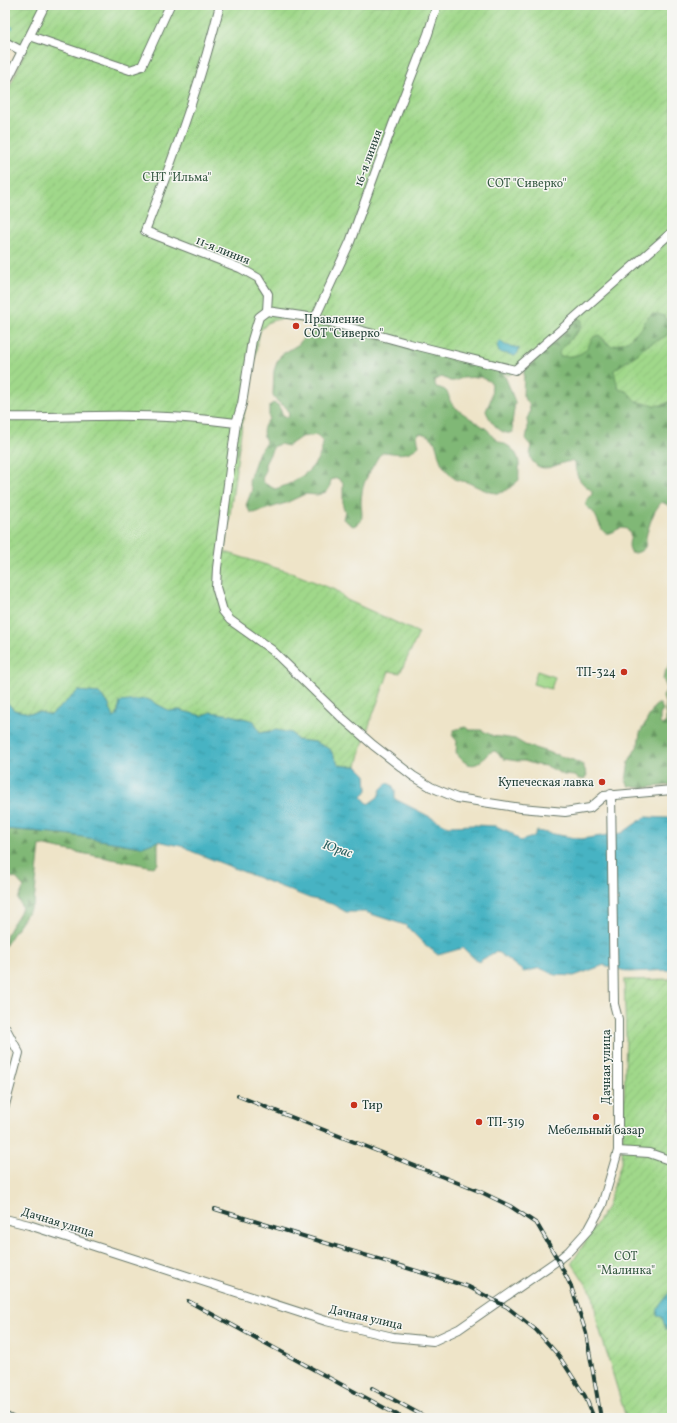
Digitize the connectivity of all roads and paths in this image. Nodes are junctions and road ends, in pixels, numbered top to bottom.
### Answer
1 (45, 5) edge
2 (170, 5) edge
3 (220, 5) edge
4 (437, 5) edge
5 (30, 36) junction
6 (5, 42) edge
7 (22, 51) junction
8 (5, 85) edge
9 (672, 232) edge
10 (267, 311) junction
11 (315, 318) junction
12 (5, 417) edge
13 (236, 423) junction
14 (672, 790) edge
15 (611, 794) junction
16 (5, 1027) edge
17 (5, 1104) edge
18 (618, 1151) junction
19 (672, 1160) edge
20 (5, 1219) edge

1 - 5 street
2 - 5 street
3 - 10 street, 11-я линия
4 - 11 street, 16-я линия
5 - 7 street
6 - 7 street
7 - 8 street
9 - 11 street
10 - 11 street
10 - 13 street
12 - 13 street
13 - 15 street
14 - 15 street
15 - 18 street, Дачная улица
16 - 17 street
18 - 19 street
18 - 20 street, Дачная улица

